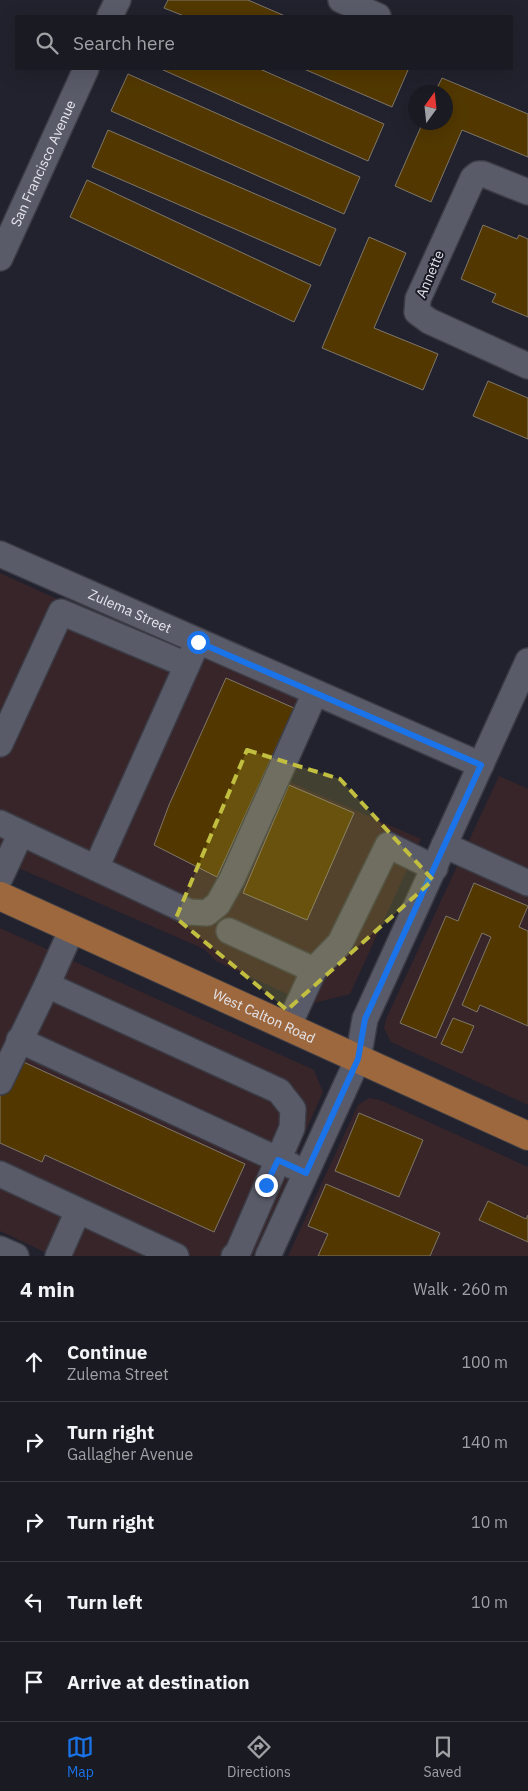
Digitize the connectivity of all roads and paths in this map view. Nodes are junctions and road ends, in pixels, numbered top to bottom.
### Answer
1 (118, 0) edge
2 (341, 0) edge
3 (110, 15) edge
4 (376, 15) edge
5 (86, 70) edge
6 (528, 192) edge
7 (0, 258) edge
8 (528, 366) edge
9 (0, 554) edge
10 (198, 642) junction
11 (528, 662) edge
12 (187, 665) junction
13 (315, 693) junction
14 (0, 744) edge
15 (481, 765) junction
16 (11, 828) edge
17 (440, 856) junction
18 (96, 868) junction
19 (0, 878) edge
20 (528, 883) edge
21 (0, 896) edge
22 (72, 929) junction
23 (229, 931) dead end
24 (314, 970) junction
25 (48, 985) junction
26 (288, 1027) junction
27 (19, 1040) junction
28 (358, 1059) junction
29 (0, 1082) edge
30 (528, 1136) edge
31 (278, 1160) junction
32 (306, 1173) junction
33 (0, 1174) edge
34 (78, 1211) junction
35 (0, 1249) edge
36 (16, 1256) edge
37 (58, 1256) edge
38 (176, 1256) edge
39 (234, 1256) edge
40 (268, 1256) edge

1 - 3 street
2 - 4 street
5 - 7 street, San Francisco Avenue
6 - 8 street, Annette
9 - 10 street, Zulema Street
10 - 12 street
10 - 13 street, Zulema Street
11 - 15 street
12 - 14 street
12 - 18 street
13 - 15 street, Zulema Street
13 - 18 street
15 - 17 street
16 - 18 street
16 - 19 street
17 - 20 street
17 - 24 street
17 - 28 street
21 - 22 main road, West Calton Road
22 - 25 street
22 - 26 main road, West Calton Road
23 - 24 street
24 - 26 street
25 - 27 street
25 - 31 street
26 - 28 main road, West Calton Road
27 - 29 street
27 - 31 street
28 - 30 main road, West Calton Road
28 - 32 street
31 - 32 street
31 - 39 street
32 - 40 street
33 - 34 street
34 - 37 street
34 - 38 street
35 - 36 street

